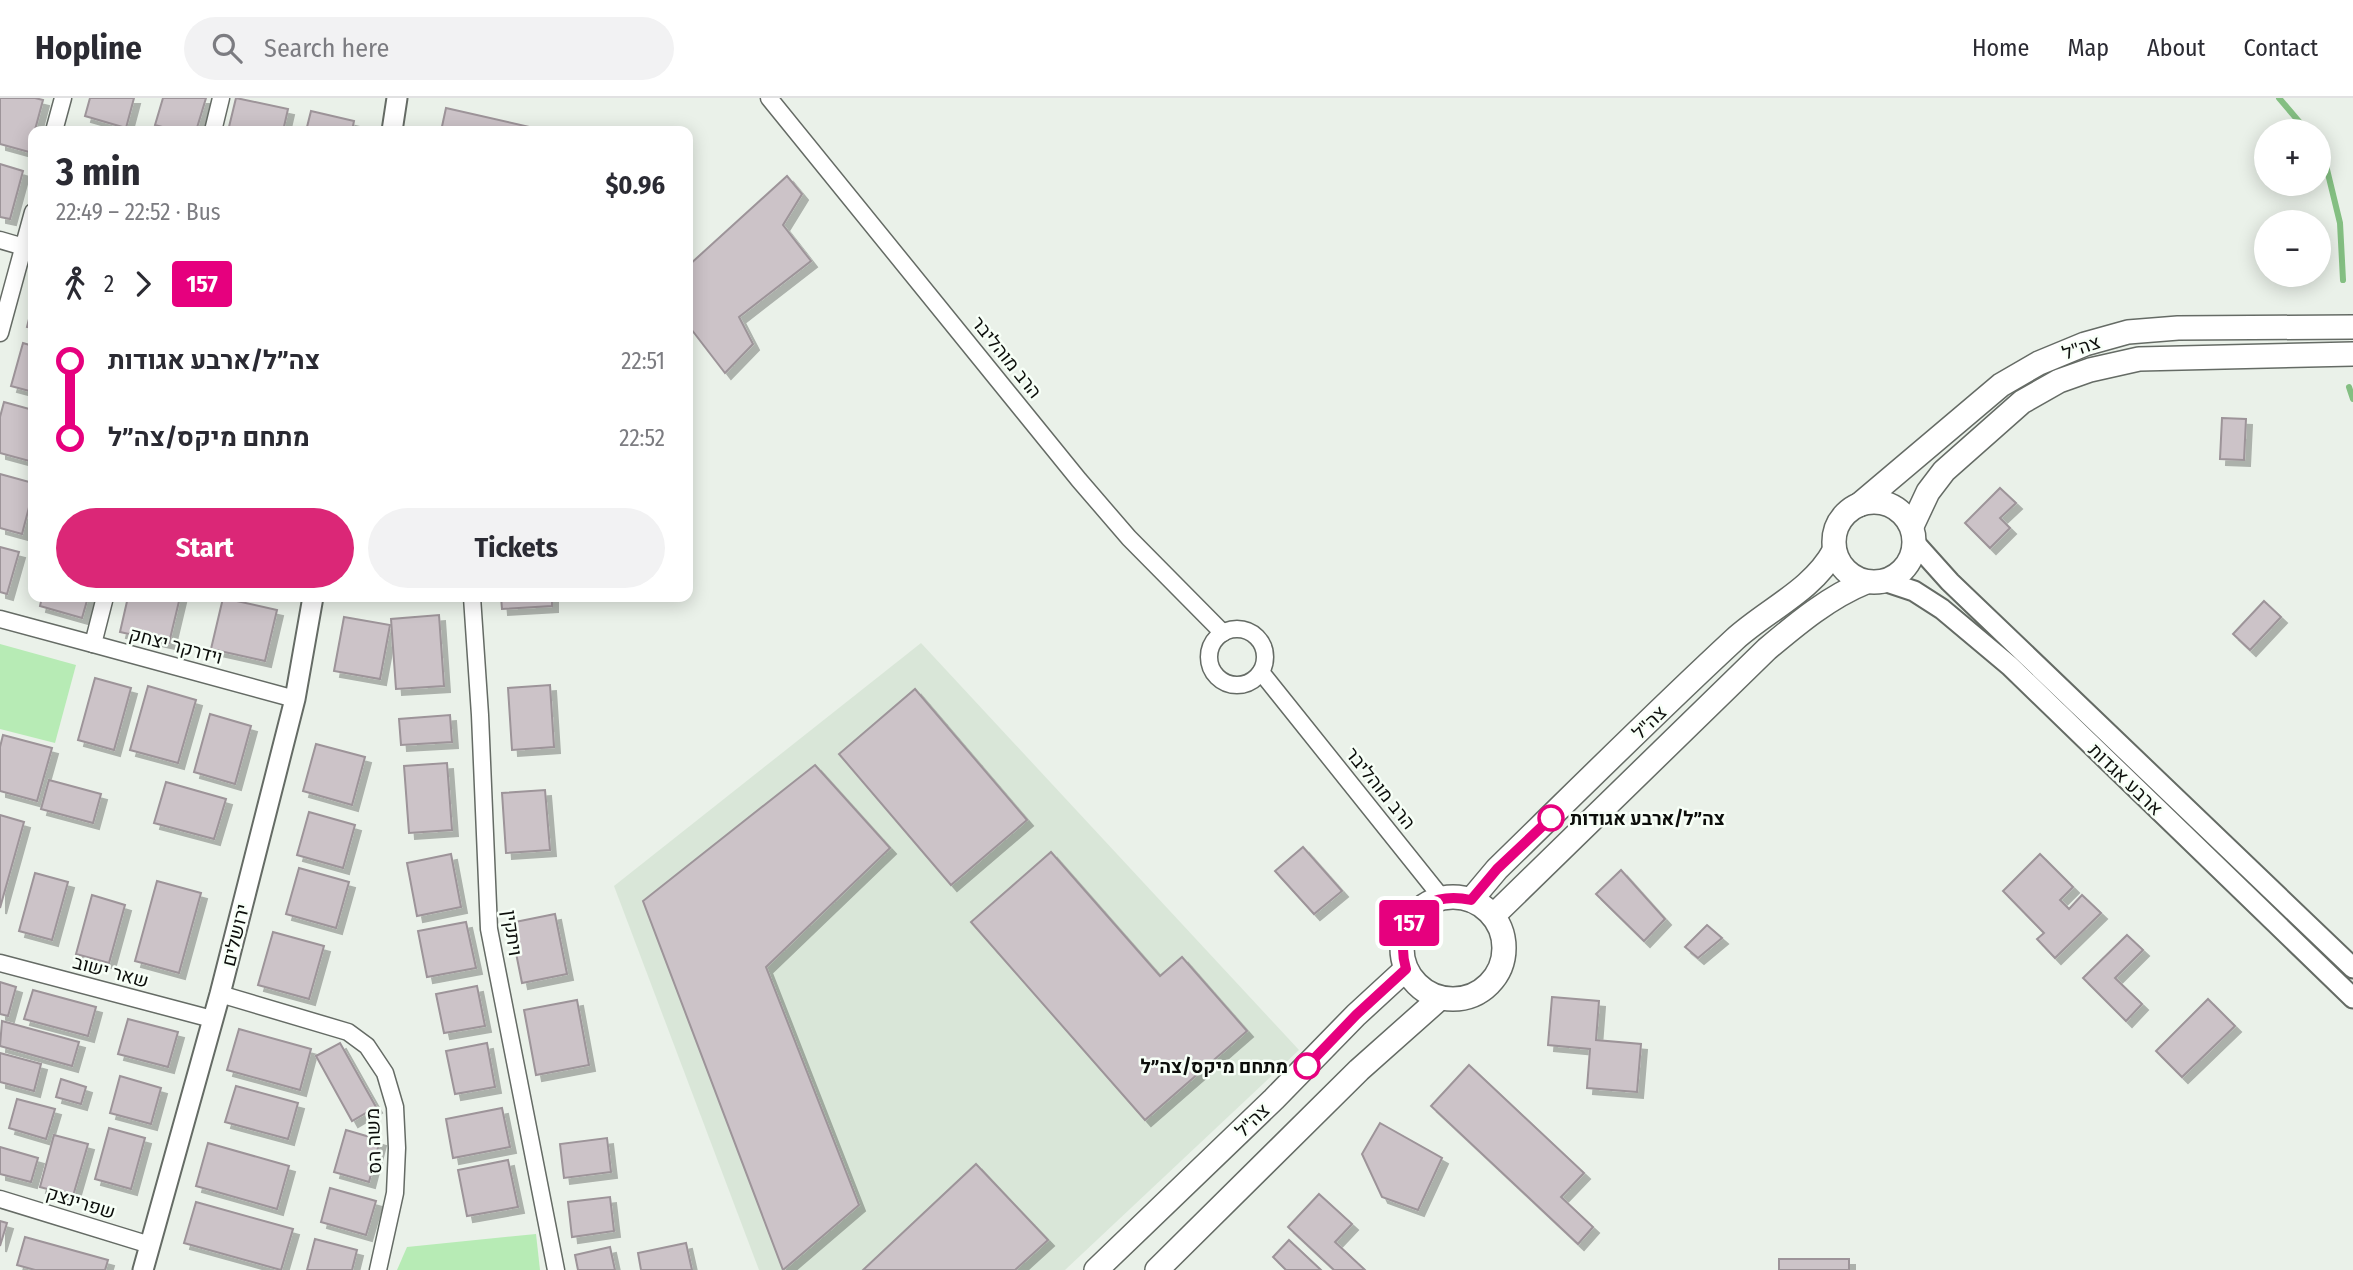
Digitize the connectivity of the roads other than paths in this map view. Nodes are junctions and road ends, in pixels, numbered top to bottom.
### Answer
1 (63, 98) edge
2 (221, 98) edge
3 (397, 98) edge
4 (769, 98) edge
5 (55, 126) edge
6 (214, 126) edge
7 (393, 126) edge
8 (28, 231) edge
9 (0, 240) edge
10 (24, 247) junction
11 (2353, 327) edge
12 (0, 333) edge
13 (2353, 354) edge
14 (1859, 505) junction
15 (1913, 535) junction
16 (1834, 551) junction
17 (1875, 582) junction
18 (104, 602) edge
19 (312, 602) edge
20 (472, 602) edge
21 (0, 619) edge
22 (1223, 633) junction
23 (93, 644) junction
24 (1261, 672) junction
25 (295, 699) junction
26 (1442, 898) junction
27 (1471, 900) junction
28 (1493, 916) junction
29 (0, 963) edge
30 (2353, 968) edge
31 (1406, 969) junction
32 (220, 994) junction
33 (1440, 998) junction
34 (2353, 999) edge
35 (212, 1019) junction
36 (0, 1199) edge
37 (150, 1244) junction
38 (143, 1270) edge
39 (378, 1270) edge
40 (556, 1270) edge
41 (1096, 1270) edge
42 (1157, 1270) edge

1 - 5 street
2 - 6 street
3 - 7 street
4 - 22 street, הרב מוהליבר
8 - 10 street
9 - 10 street
10 - 12 street
11 - 14 main road, צה"ל
13 - 15 main road, צה"ל
14 - 15 main road
14 - 16 main road
15 - 17 main road
15 - 30 street, ארבע אגדות
16 - 17 main road
16 - 27 main road, צה"ל
17 - 28 main road, צה"ל
17 - 34 street, ארבע אגדות
18 - 23 street
19 - 25 street, ירושלים
20 - 40 street, ויתקין
21 - 23 street, וידרקר יצחק
22 - 24 street
22 - 24 street
23 - 25 street, וידרקר יצחק
24 - 26 street, הרב מוהליבר
25 - 32 street, ירושלים
26 - 27 main road
26 - 31 main road
27 - 28 main road
28 - 33 main road
29 - 35 street, שאר ישוב
31 - 33 main road
31 - 41 main road, צה"ל
32 - 35 street, ירושלים
32 - 39 street, משה הס
33 - 42 main road, צה"ל
35 - 37 street, ירושלים
36 - 37 street, שפרינצק
37 - 38 street, ירושלים

